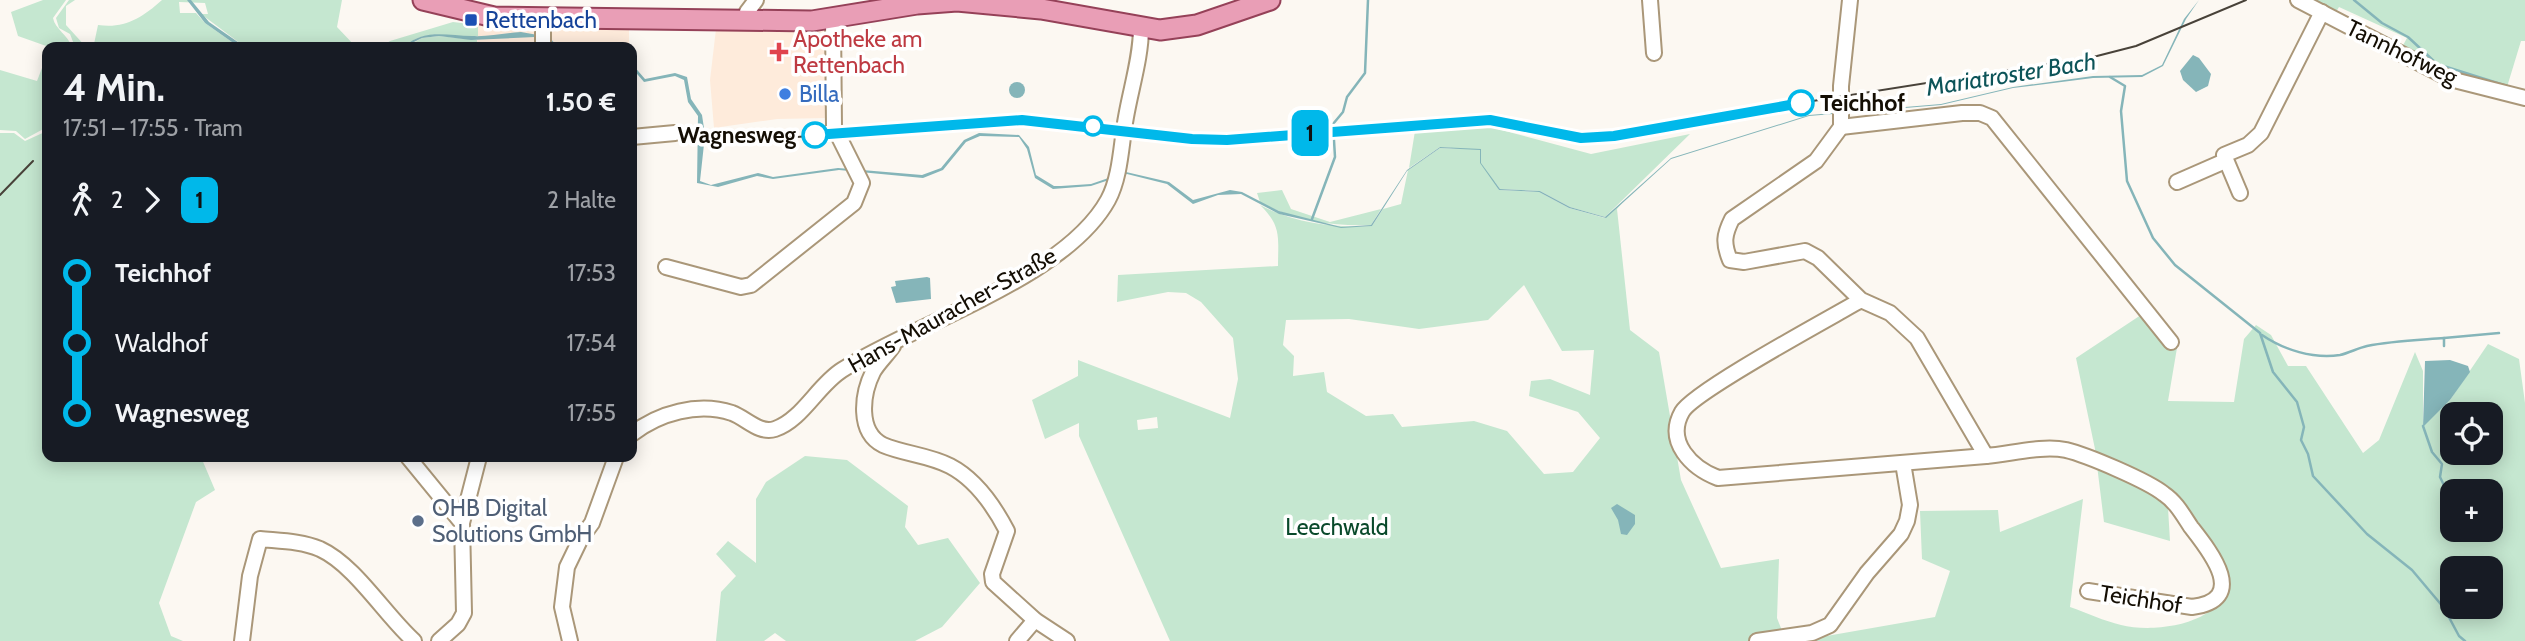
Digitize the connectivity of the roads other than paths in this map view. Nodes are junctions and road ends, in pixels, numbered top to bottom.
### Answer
1 (423, 0) edge
2 (756, 0) edge
3 (1270, 0) edge
4 (1650, 0) edge
5 (1850, 0) edge
6 (2298, 0) edge
7 (1018, 3) edge
8 (2322, 12) junction
9 (833, 20) junction
10 (746, 21) junction
11 (1141, 28) junction
12 (543, 36) edge
13 (1654, 53) dead end
14 (2525, 98) edge
15 (1841, 114) junction
16 (675, 133) dead end
17 (637, 137) edge
18 (2227, 157) junction
19 (2177, 182) dead end
20 (2240, 192) dead end
21 (666, 267) dead end
22 (1861, 300) junction
23 (896, 342) junction
24 (2171, 342) dead end
25 (637, 430) edge
26 (1986, 456) junction
27 (412, 462) edge
28 (478, 462) edge
29 (614, 462) edge
30 (1903, 463) junction
31 (462, 523) junction
32 (2088, 591) dead end
33 (1035, 620) junction
34 (242, 641) edge
35 (414, 641) edge
36 (439, 641) edge
37 (570, 641) edge
38 (1017, 641) edge
39 (1066, 641) edge
40 (1757, 641) edge

1 - 12 main road
2 - 10 street
3 - 11 main road
4 - 13 street
5 - 15 street
6 - 8 street, Tannhofweg
7 - 9 main road
7 - 11 main road
8 - 14 street, Tannhofweg
8 - 18 street, Tannhofweg
9 - 10 main road
9 - 21 street
10 - 12 main road
11 - 23 street, Hans-Mauracher-Straße
15 - 22 street
15 - 24 street
16 - 17 street
18 - 19 street, Tannhofweg
18 - 20 street
22 - 26 street
22 - 30 street, Teichhof
23 - 25 street, Hans-Mauracher-Straße
23 - 33 street
26 - 30 street, Teichhof
26 - 32 street, Teichhof
27 - 31 street
28 - 31 street
29 - 37 street
30 - 40 street
31 - 36 street
33 - 38 street
33 - 39 street
34 - 35 street

